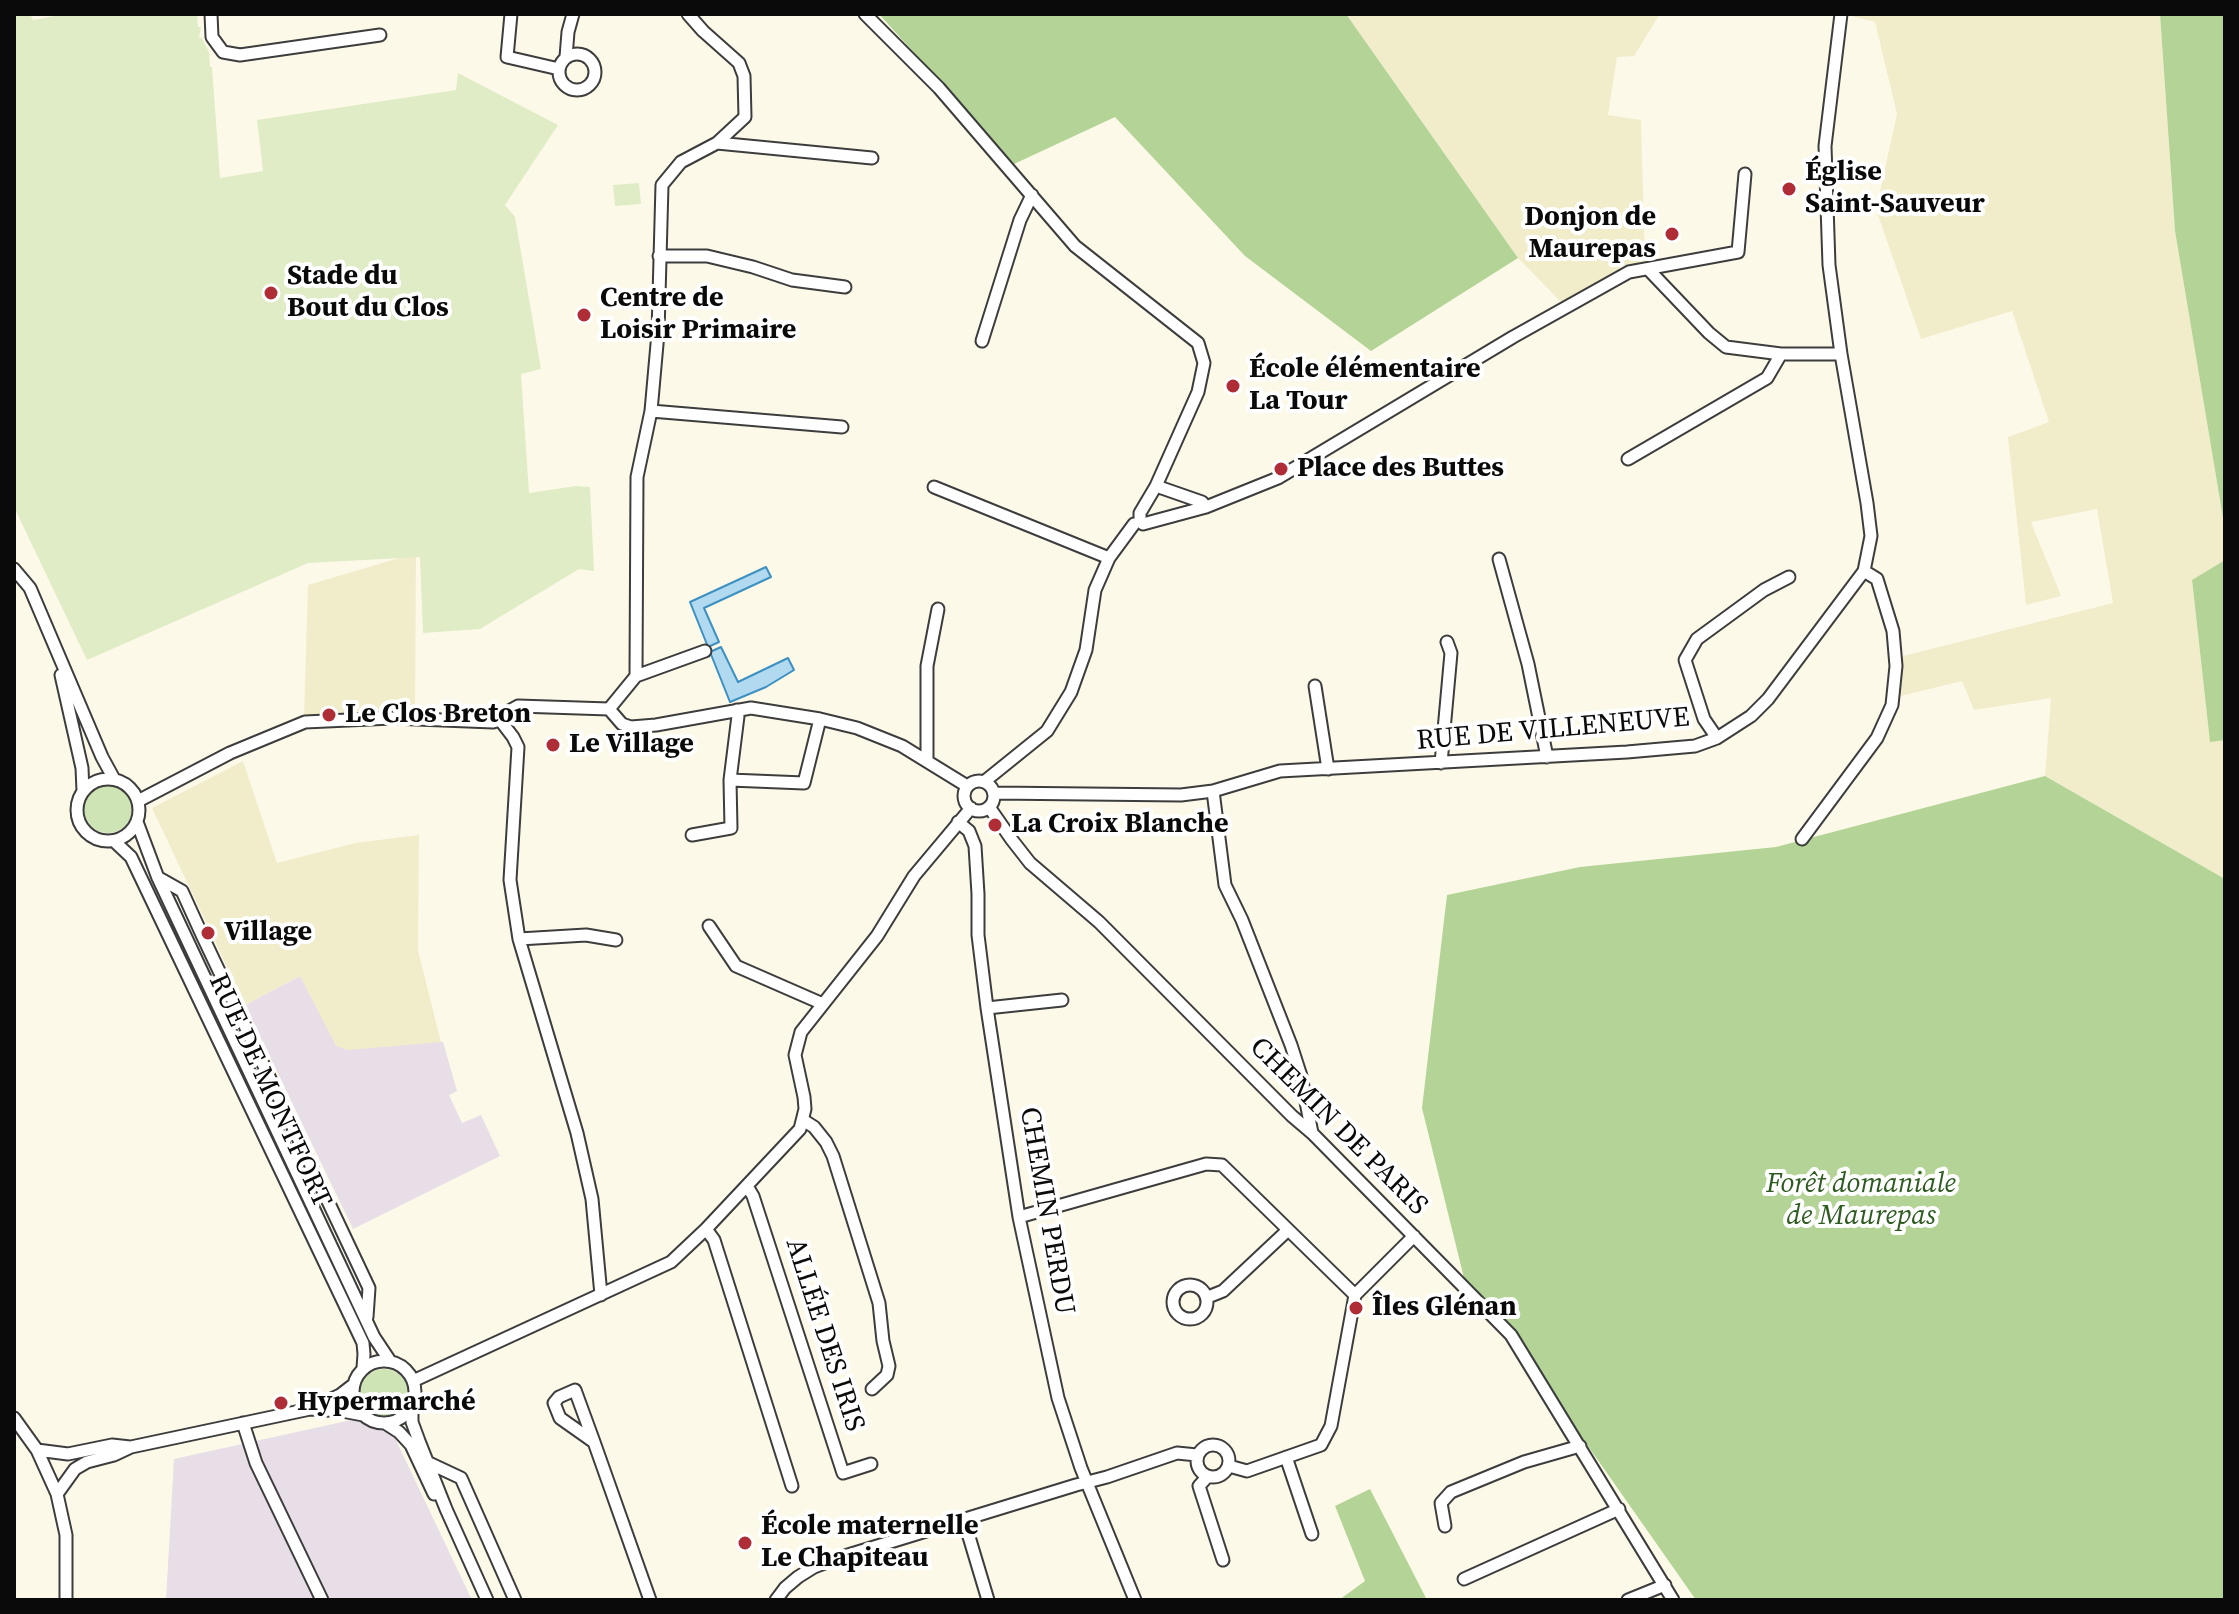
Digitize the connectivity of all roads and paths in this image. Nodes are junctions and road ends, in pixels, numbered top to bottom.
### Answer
1 (211, 14) edge
2 (511, 14) edge
3 (573, 14) edge
4 (688, 14) edge
5 (865, 14) edge
6 (1841, 14) edge
7 (380, 35) dead end
8 (566, 57) junction
9 (559, 69) junction
10 (717, 143) junction
11 (872, 158) dead end
12 (1745, 174) dead end
13 (1032, 195) junction
14 (659, 256) junction
15 (1648, 269) junction
16 (845, 287) dead end
17 (982, 341) dead end
18 (1781, 354) junction
19 (1841, 354) junction
20 (651, 411) junction
21 (842, 427) dead end
22 (1628, 459) dead end
23 (1156, 486) junction
24 (934, 487) dead end
25 (1206, 507) junction
26 (1139, 522) junction
27 (1109, 558) junction
28 (1499, 559) dead end
29 (14, 569) edge
30 (1864, 571) junction
31 (1789, 577) dead end
32 (938, 609) dead end
33 (1447, 642) dead end
34 (53, 643) junction
35 (705, 651) dead end
36 (636, 676) junction
37 (1315, 686) dead end
38 (609, 709) junction
39 (737, 710) junction
40 (820, 719) junction
41 (500, 720) junction
42 (1717, 738) junction
43 (1547, 757) junction
44 (927, 760) junction
45 (1441, 763) junction
46 (1328, 769) junction
47 (114, 779) junction
48 (730, 780) junction
49 (985, 781) junction
50 (967, 786) junction
51 (83, 791) junction
52 (1213, 791) junction
53 (994, 793) junction
54 (138, 801) junction
55 (989, 807) junction
56 (971, 808) junction
57 (137, 822) junction
58 (958, 822) junction
59 (692, 835) dead end
60 (1802, 839) dead end
61 (114, 841) junction
62 (709, 926) dead end
63 (519, 939) junction
64 (616, 940) dead end
65 (1062, 1000) dead end
66 (823, 1004) junction
67 (987, 1008) junction
68 (803, 1120) junction
69 (1312, 1133) junction
70 (747, 1186) junction
71 (1019, 1217) junction
72 (706, 1229) junction
73 (1288, 1230) junction
74 (1414, 1236) junction
75 (601, 1295) junction
76 (1355, 1295) junction
77 (1208, 1297) dead end
78 (390, 1361) junction
79 (363, 1368) junction
80 (413, 1381) junction
81 (353, 1385) junction
82 (872, 1389) dead end
83 (412, 1407) junction
84 (310, 1409) junction
85 (363, 1415) junction
86 (14, 1418) edge
87 (243, 1423) junction
88 (385, 1423) junction
89 (594, 1442) dead end
90 (1580, 1446) junction
91 (131, 1447) junction
92 (37, 1450) junction
93 (1197, 1455) junction
94 (1286, 1457) junction
95 (429, 1463) junction
96 (871, 1464) dead end
97 (1229, 1466) junction
98 (1208, 1476) junction
99 (1087, 1482) junction
100 (792, 1486) dead end
101 (57, 1494) junction
102 (1619, 1509) junction
103 (964, 1520) junction
104 (1445, 1526) dead end
105 (1312, 1534) dead end
106 (1223, 1560) dead end
107 (1464, 1579) dead end
108 (1665, 1585) junction
109 (66, 1600) edge
110 (322, 1600) edge
111 (485, 1600) edge
112 (515, 1600) edge
113 (650, 1600) edge
114 (776, 1600) edge
115 (988, 1600) edge
116 (1135, 1600) edge
117 (1628, 1600) edge
118 (1673, 1600) edge

1 - 7 street
2 - 9 street
3 - 8 street
4 - 10 street
5 - 13 street
6 - 19 street, RUE DE VILLENEUVE
8 - 9 street
8 - 9 street
10 - 11 street
10 - 14 street
12 - 15 street
13 - 17 street
13 - 23 street
14 - 16 street
14 - 20 street
15 - 18 street
15 - 25 street
18 - 19 street
18 - 22 street
19 - 30 street, RUE DE VILLENEUVE
20 - 21 street
20 - 36 street
23 - 25 street
23 - 26 street
24 - 27 street
25 - 26 street
26 - 27 street
27 - 49 street
28 - 43 street
29 - 34 street
30 - 42 street, RUE DE VILLENEUVE
30 - 60 street
31 - 42 street
32 - 44 street
33 - 45 street
34 - 47 street
34 - 51 street
35 - 36 street
36 - 38 street
37 - 46 street
38 - 39 street
38 - 41 street
39 - 40 street
39 - 48 street
40 - 44 street
40 - 48 street
41 - 54 street
41 - 63 street
42 - 43 street, RUE DE VILLENEUVE
43 - 45 street, RUE DE VILLENEUVE
44 - 50 street
45 - 46 street, RUE DE VILLENEUVE
46 - 52 street, RUE DE VILLENEUVE
47 - 51 street
47 - 54 street
48 - 59 street
49 - 50 street
49 - 53 street
50 - 56 street
51 - 61 street
52 - 53 street, RUE DE VILLENEUVE
52 - 69 street
53 - 55 street
54 - 57 street
55 - 56 street
55 - 69 street, CHEMIN DE PARIS
56 - 58 street
57 - 61 street
57 - 78 street, RUE DE MONTFORT
58 - 66 street
58 - 67 street, CHEMIN PERDU
61 - 79 street, RUE DE MONTFORT
62 - 66 street
63 - 64 street
63 - 75 street
65 - 67 street
66 - 68 street
67 - 71 street, CHEMIN PERDU
68 - 70 street
68 - 82 street
69 - 74 street, CHEMIN DE PARIS
70 - 72 street
70 - 96 street, ALLÉE DES IRIS
71 - 73 street
71 - 99 street, CHEMIN PERDU
72 - 75 street
72 - 100 street
73 - 76 street
73 - 77 street
74 - 76 street
74 - 90 street, CHEMIN DE PARIS
75 - 80 street
76 - 94 street
78 - 79 street
78 - 80 street
79 - 81 street
80 - 83 street
81 - 84 street
81 - 85 street
83 - 88 street
83 - 95 street
84 - 85 street
84 - 87 street
85 - 88 street
86 - 92 street
87 - 91 street
87 - 110 street
88 - 111 street
89 - 113 street
90 - 102 street, CHEMIN DE PARIS
90 - 104 street
91 - 92 street
91 - 101 street
92 - 101 street
93 - 97 street
93 - 98 street
93 - 99 street
94 - 97 street
94 - 105 street
95 - 111 street
95 - 112 street
97 - 98 street
98 - 106 street
99 - 103 street
99 - 116 street, CHEMIN PERDU
101 - 109 street
102 - 107 street
102 - 108 street, CHEMIN DE PARIS
103 - 114 street
103 - 115 street
108 - 117 street
108 - 118 street, CHEMIN DE PARIS

